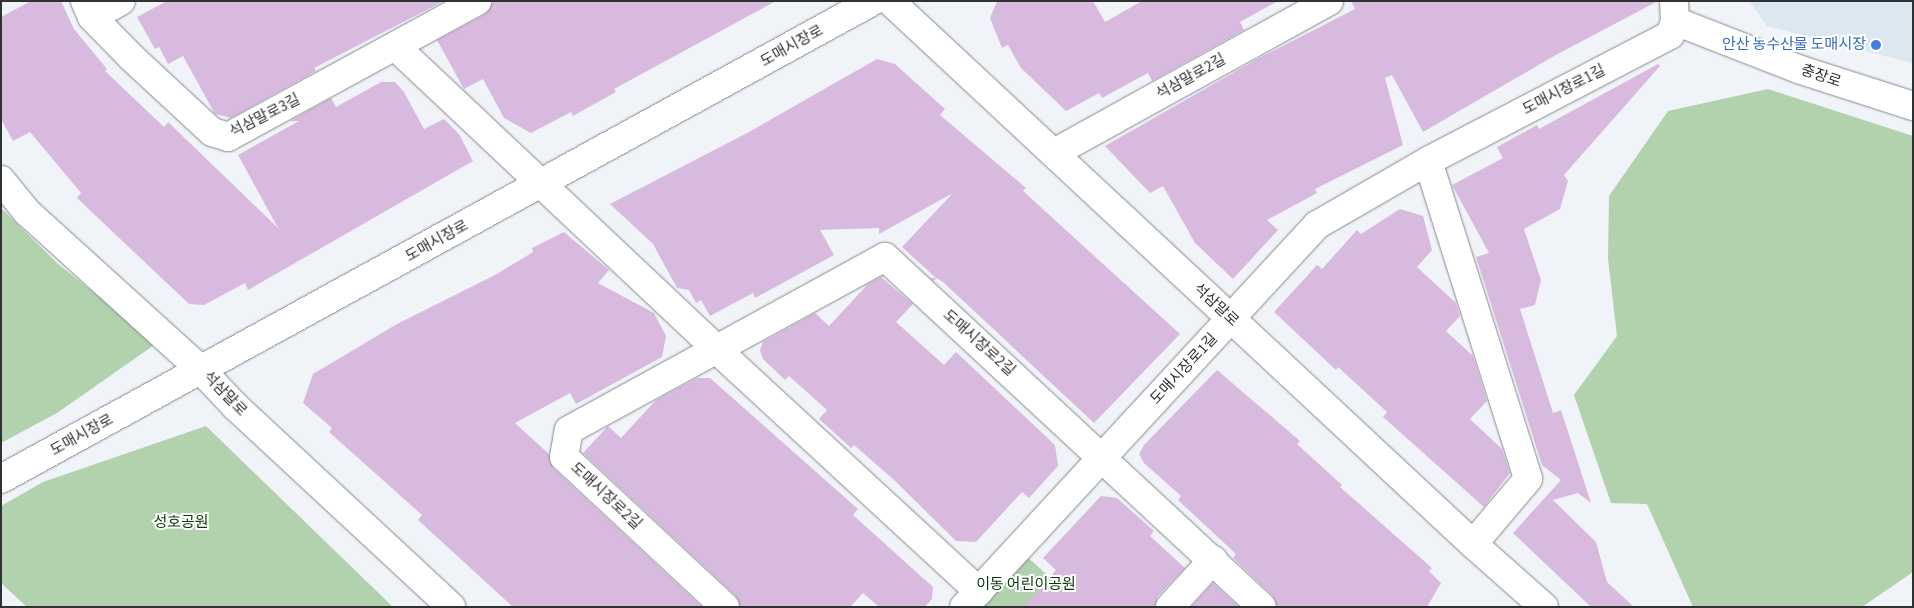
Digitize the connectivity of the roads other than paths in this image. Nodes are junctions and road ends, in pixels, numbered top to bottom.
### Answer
1 (121, 1) edge
2 (477, 1) edge
3 (873, 1) edge
4 (890, 1) edge
5 (1329, 1) edge
6 (89, 9) edge
7 (1675, 11) edge
8 (396, 47) junction
9 (1913, 106) edge
10 (1054, 153) junction
11 (1428, 161) junction
12 (1, 180) edge
13 (543, 183) junction
14 (1231, 319) junction
15 (715, 348) junction
16 (201, 370) junction
17 (1102, 456) junction
18 (1, 479) edge
19 (1473, 544) junction
20 (1213, 560) junction
21 (972, 599) edge
22 (451, 607) edge
23 (725, 607) edge
24 (1170, 607) edge
25 (1262, 607) edge
26 (1544, 607) edge

1 - 6 street
2 - 8 street, 석삼말로3길
3 - 13 street, 도매시장로
4 - 10 street, 석삼말로
5 - 10 street, 석삼말로2길
6 - 8 street, 석삼말로3길
7 - 9 street, 충장로
7 - 11 street, 도매시장로1길
8 - 13 street
10 - 14 street, 석삼말로
11 - 14 street, 도매시장로1길
11 - 19 street
12 - 16 street, 석삼말로
13 - 15 street
13 - 16 street, 도매시장로
14 - 17 street, 도매시장로1길
14 - 19 street, 석삼말로
15 - 17 street, 도매시장로2길
15 - 21 street
15 - 23 street, 도매시장로2길
16 - 18 street, 도매시장로
16 - 22 street, 석삼말로
17 - 20 street, 도매시장로2길
17 - 21 street, 도매시장로1길
19 - 26 street, 석삼말로
20 - 24 street
20 - 25 street, 도매시장로2길

